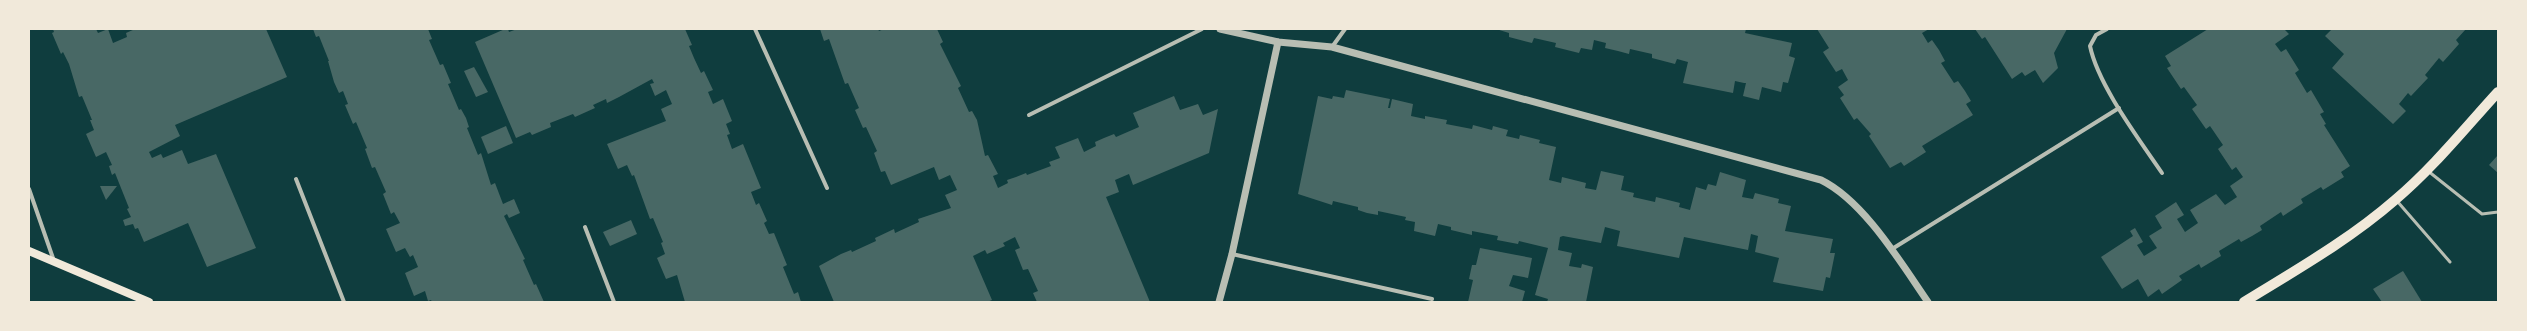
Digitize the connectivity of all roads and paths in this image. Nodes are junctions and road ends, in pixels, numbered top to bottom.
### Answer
1 (755, 29) edge
2 (1202, 29) edge
3 (1220, 29) edge
4 (1345, 29) edge
5 (2107, 29) edge
6 (1278, 42) junction
7 (1332, 47) junction
8 (2498, 92) edge
9 (2119, 108) junction
10 (1029, 115) dead end
11 (2426, 170) junction
12 (2162, 173) dead end
13 (296, 179) dead end
14 (827, 188) dead end
15 (29, 189) edge
16 (2396, 200) junction
17 (2498, 212) edge
18 (585, 227) dead end
19 (1892, 249) junction
20 (29, 252) edge
21 (1232, 254) junction
22 (54, 262) junction
23 (2450, 262) dead end
24 (1432, 299) dead end
25 (149, 302) edge
26 (344, 302) edge
27 (614, 302) edge
28 (1219, 302) edge
29 (1928, 302) edge
30 (2244, 302) edge

1 - 14 street
2 - 10 street
3 - 6 street
4 - 7 street
5 - 9 street
6 - 7 street
6 - 21 street
7 - 19 street
8 - 11 main road
9 - 12 street
9 - 19 street
11 - 16 main road
11 - 17 lane
13 - 26 street
15 - 22 street
16 - 23 lane
16 - 30 main road
18 - 27 street
19 - 29 street
20 - 22 main road
21 - 24 street
21 - 28 street
22 - 25 main road

